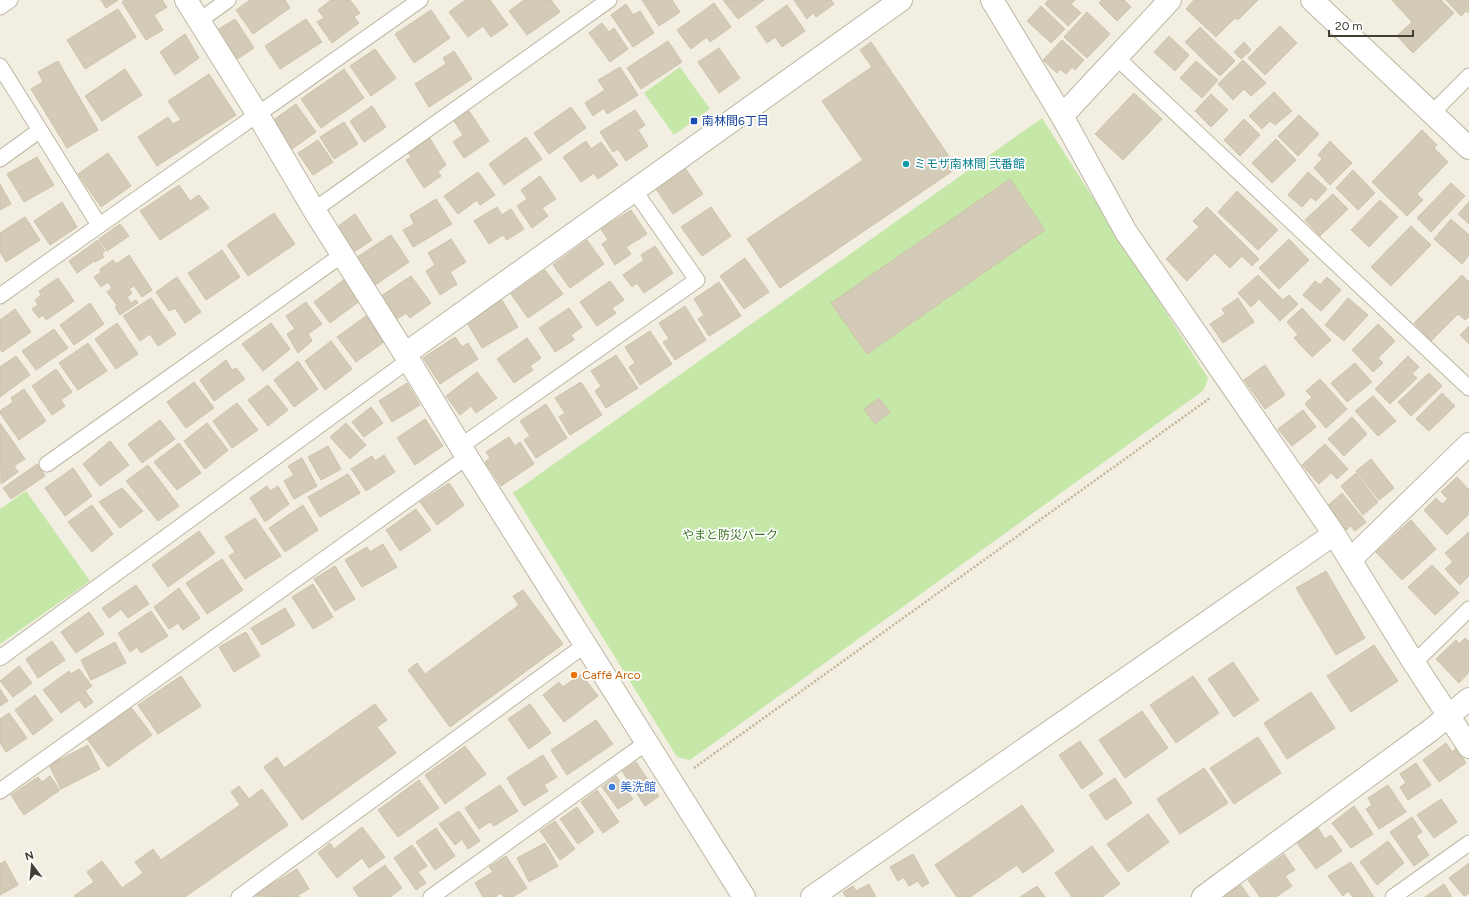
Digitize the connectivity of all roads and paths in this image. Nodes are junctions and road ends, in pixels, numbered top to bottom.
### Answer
1 (10, 0) edge
2 (186, 0) edge
3 (228, 0) edge
4 (420, 0) edge
5 (609, 0) edge
6 (901, 0) edge
7 (992, 0) edge
8 (1170, 0) edge
9 (1312, 0) edge
10 (0, 7) edge
11 (198, 21) junction
12 (1116, 57) junction
13 (0, 66) edge
14 (1469, 76) edge
15 (1432, 113) junction
16 (258, 115) junction
17 (1062, 116) junction
18 (40, 130) junction
19 (1469, 148) edge
20 (0, 159) edge
21 (634, 190) junction
22 (314, 210) junction
23 (99, 225) junction
24 (342, 255) junction
25 (0, 296) edge
26 (407, 357) junction
27 (1230, 384) junction
28 (1469, 388) edge
29 (1469, 444) edge
30 (464, 451) junction
31 (48, 464) dead end
32 (1334, 534) junction
33 (1351, 559) junction
34 (1469, 609) edge
35 (584, 645) junction
36 (0, 658) edge
37 (1414, 663) junction
38 (1469, 699) edge
39 (1449, 716) junction
40 (646, 743) junction
41 (1469, 747) edge
42 (672, 784) junction
43 (0, 790) edge
44 (1469, 843) edge
45 (239, 897) edge
46 (431, 897) edge
47 (744, 897) edge
48 (812, 897) edge
49 (1203, 897) edge
50 (1394, 897) edge

1 - 10 lane
2 - 11 street
3 - 11 lane
4 - 16 lane
5 - 22 lane
6 - 21 street
7 - 17 street
8 - 12 street
9 - 15 street
11 - 16 street
12 - 17 street
12 - 28 lane
13 - 18 lane
14 - 15 lane
15 - 19 street
16 - 22 street
16 - 23 lane
17 - 27 street
18 - 20 lane
18 - 23 lane
21 - 26 street
21 - 30 lane
22 - 24 street
23 - 25 lane
24 - 26 street
24 - 31 lane
26 - 30 street
26 - 36 lane
27 - 32 street
27 - 42 path
29 - 33 street
30 - 35 street
30 - 43 lane
32 - 33 street
32 - 48 street
33 - 37 street
34 - 37 lane
35 - 40 street
35 - 45 lane
37 - 39 street
38 - 39 street
39 - 41 street
39 - 49 street
40 - 42 street
40 - 46 lane
42 - 47 street
44 - 50 lane

